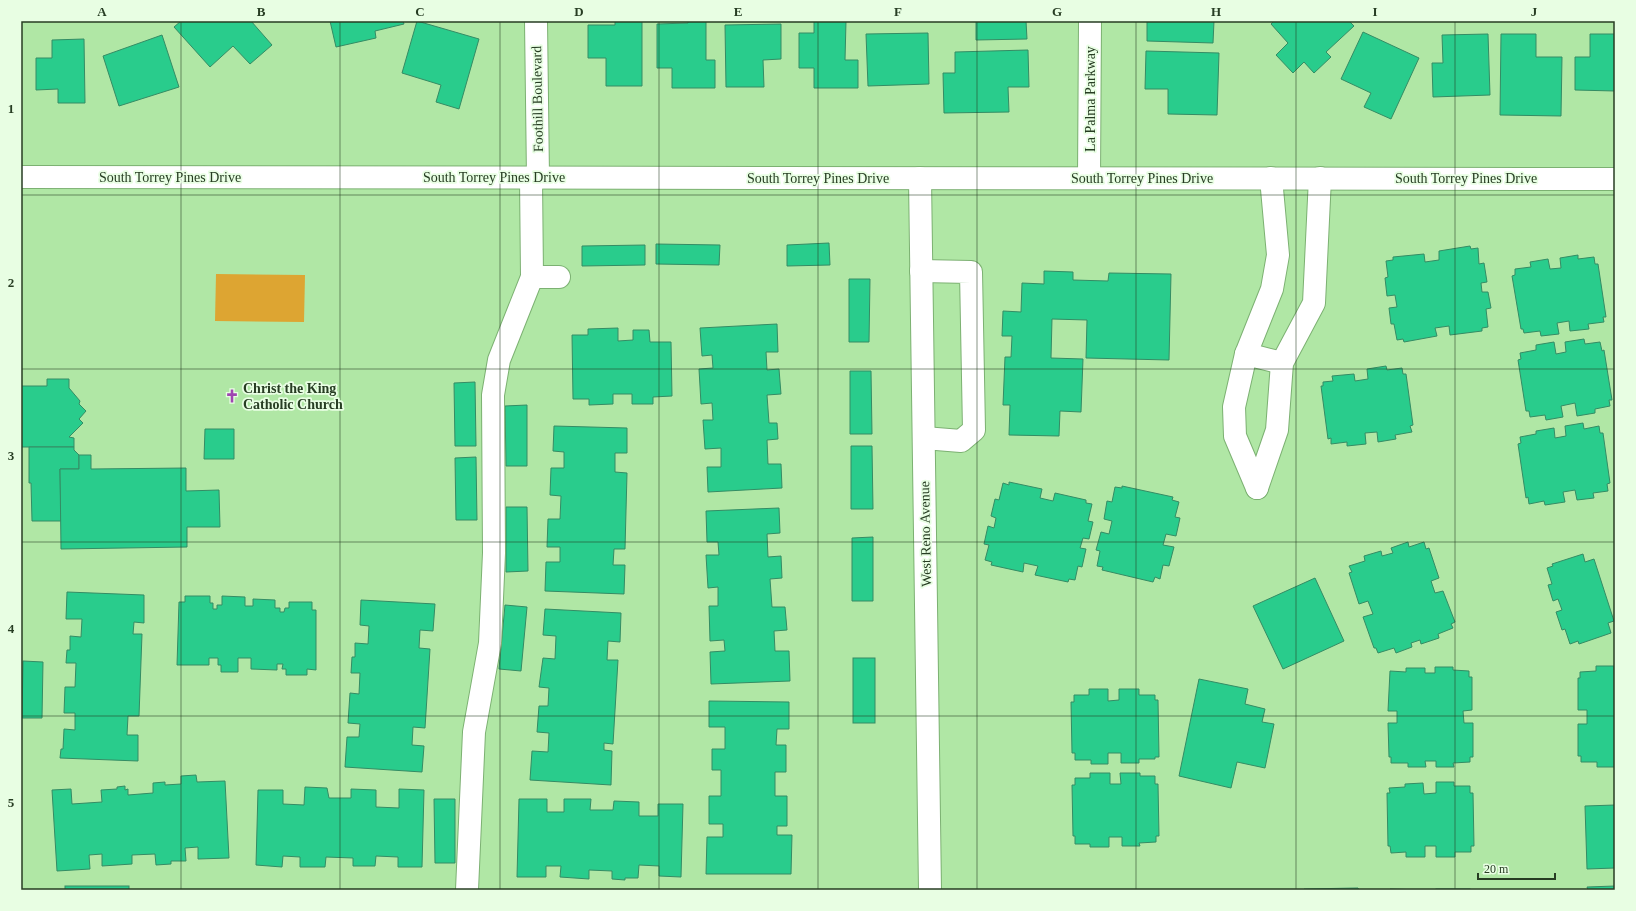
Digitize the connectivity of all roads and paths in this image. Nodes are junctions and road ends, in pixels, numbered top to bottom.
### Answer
1 (536, 21) edge
2 (1090, 21) edge
3 (21, 177) edge
4 (535, 178) junction
5 (920, 178) junction
6 (1089, 178) junction
7 (1271, 178) junction
8 (1320, 178) junction
9 (1615, 178) edge
10 (921, 271) junction
11 (532, 277) junction
12 (559, 277) dead end
13 (1246, 354) junction
14 (1282, 363) junction
15 (924, 438) junction
16 (467, 890) edge
17 (930, 890) edge

1 - 4 main road, Foothill Boulevard
2 - 6 main road, La Palma Parkway
3 - 4 main road, South Torrey Pines Drive
4 - 5 main road, South Torrey Pines Drive
4 - 11 main road, Foothill Boulevard
5 - 6 main road, South Torrey Pines Drive
5 - 10 main road, West Reno Avenue
6 - 7 main road, South Torrey Pines Drive
7 - 8 main road, South Torrey Pines Drive
7 - 13 main road
8 - 9 main road, South Torrey Pines Drive
8 - 14 main road
10 - 15 main road, West Reno Avenue
10 - 15 main road
11 - 12 main road
11 - 16 main road
13 - 14 main road
13 - 14 main road
15 - 17 main road, West Reno Avenue

